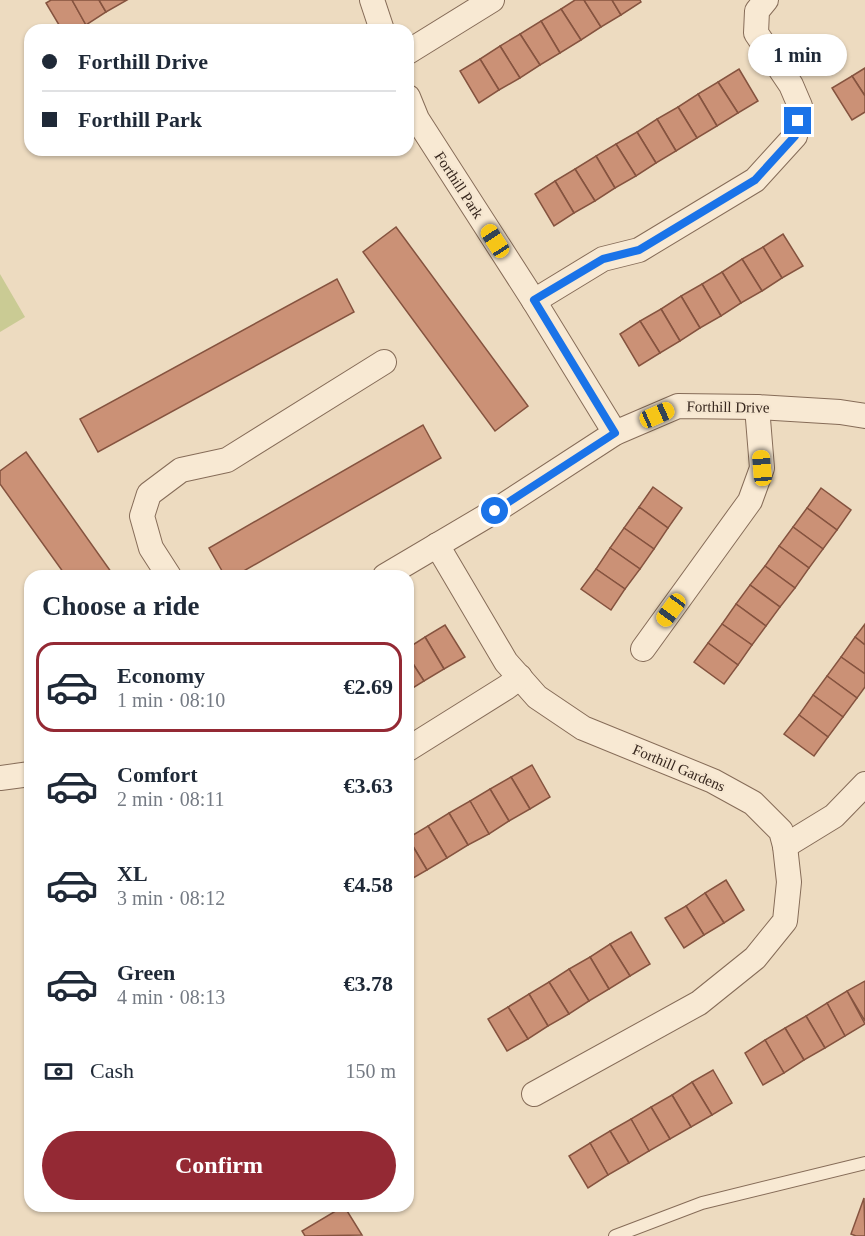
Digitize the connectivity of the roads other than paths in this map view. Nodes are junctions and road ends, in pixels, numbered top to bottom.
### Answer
1 (372, 0) edge
2 (492, 0) edge
3 (766, 0) edge
4 (380, 24) edge
5 (414, 48) edge
6 (414, 112) edge
7 (534, 300) junction
8 (384, 363) dead end
9 (757, 407) junction
10 (865, 416) edge
11 (615, 433) junction
12 (437, 545) junction
13 (166, 570) edge
14 (395, 570) edge
15 (643, 649) dead end
16 (520, 677) junction
17 (414, 745) edge
18 (24, 775) edge
19 (0, 778) edge
20 (865, 783) edge
21 (785, 846) junction
22 (534, 1094) dead end
23 (865, 1163) edge
24 (615, 1236) edge

1 - 4 street
2 - 5 street
3 - 7 street
6 - 7 street, Forthill Park
7 - 11 street, Forthill Park
8 - 13 street
9 - 10 street, Forthill Drive
9 - 11 street, Forthill Drive
9 - 15 street
11 - 12 street, Forthill Drive
12 - 14 street, Forthill Drive
12 - 16 street, Forthill Gardens
16 - 17 street
16 - 21 street, Forthill Gardens
18 - 19 street
20 - 21 street
21 - 22 street, Forthill Gardens
23 - 24 lane

